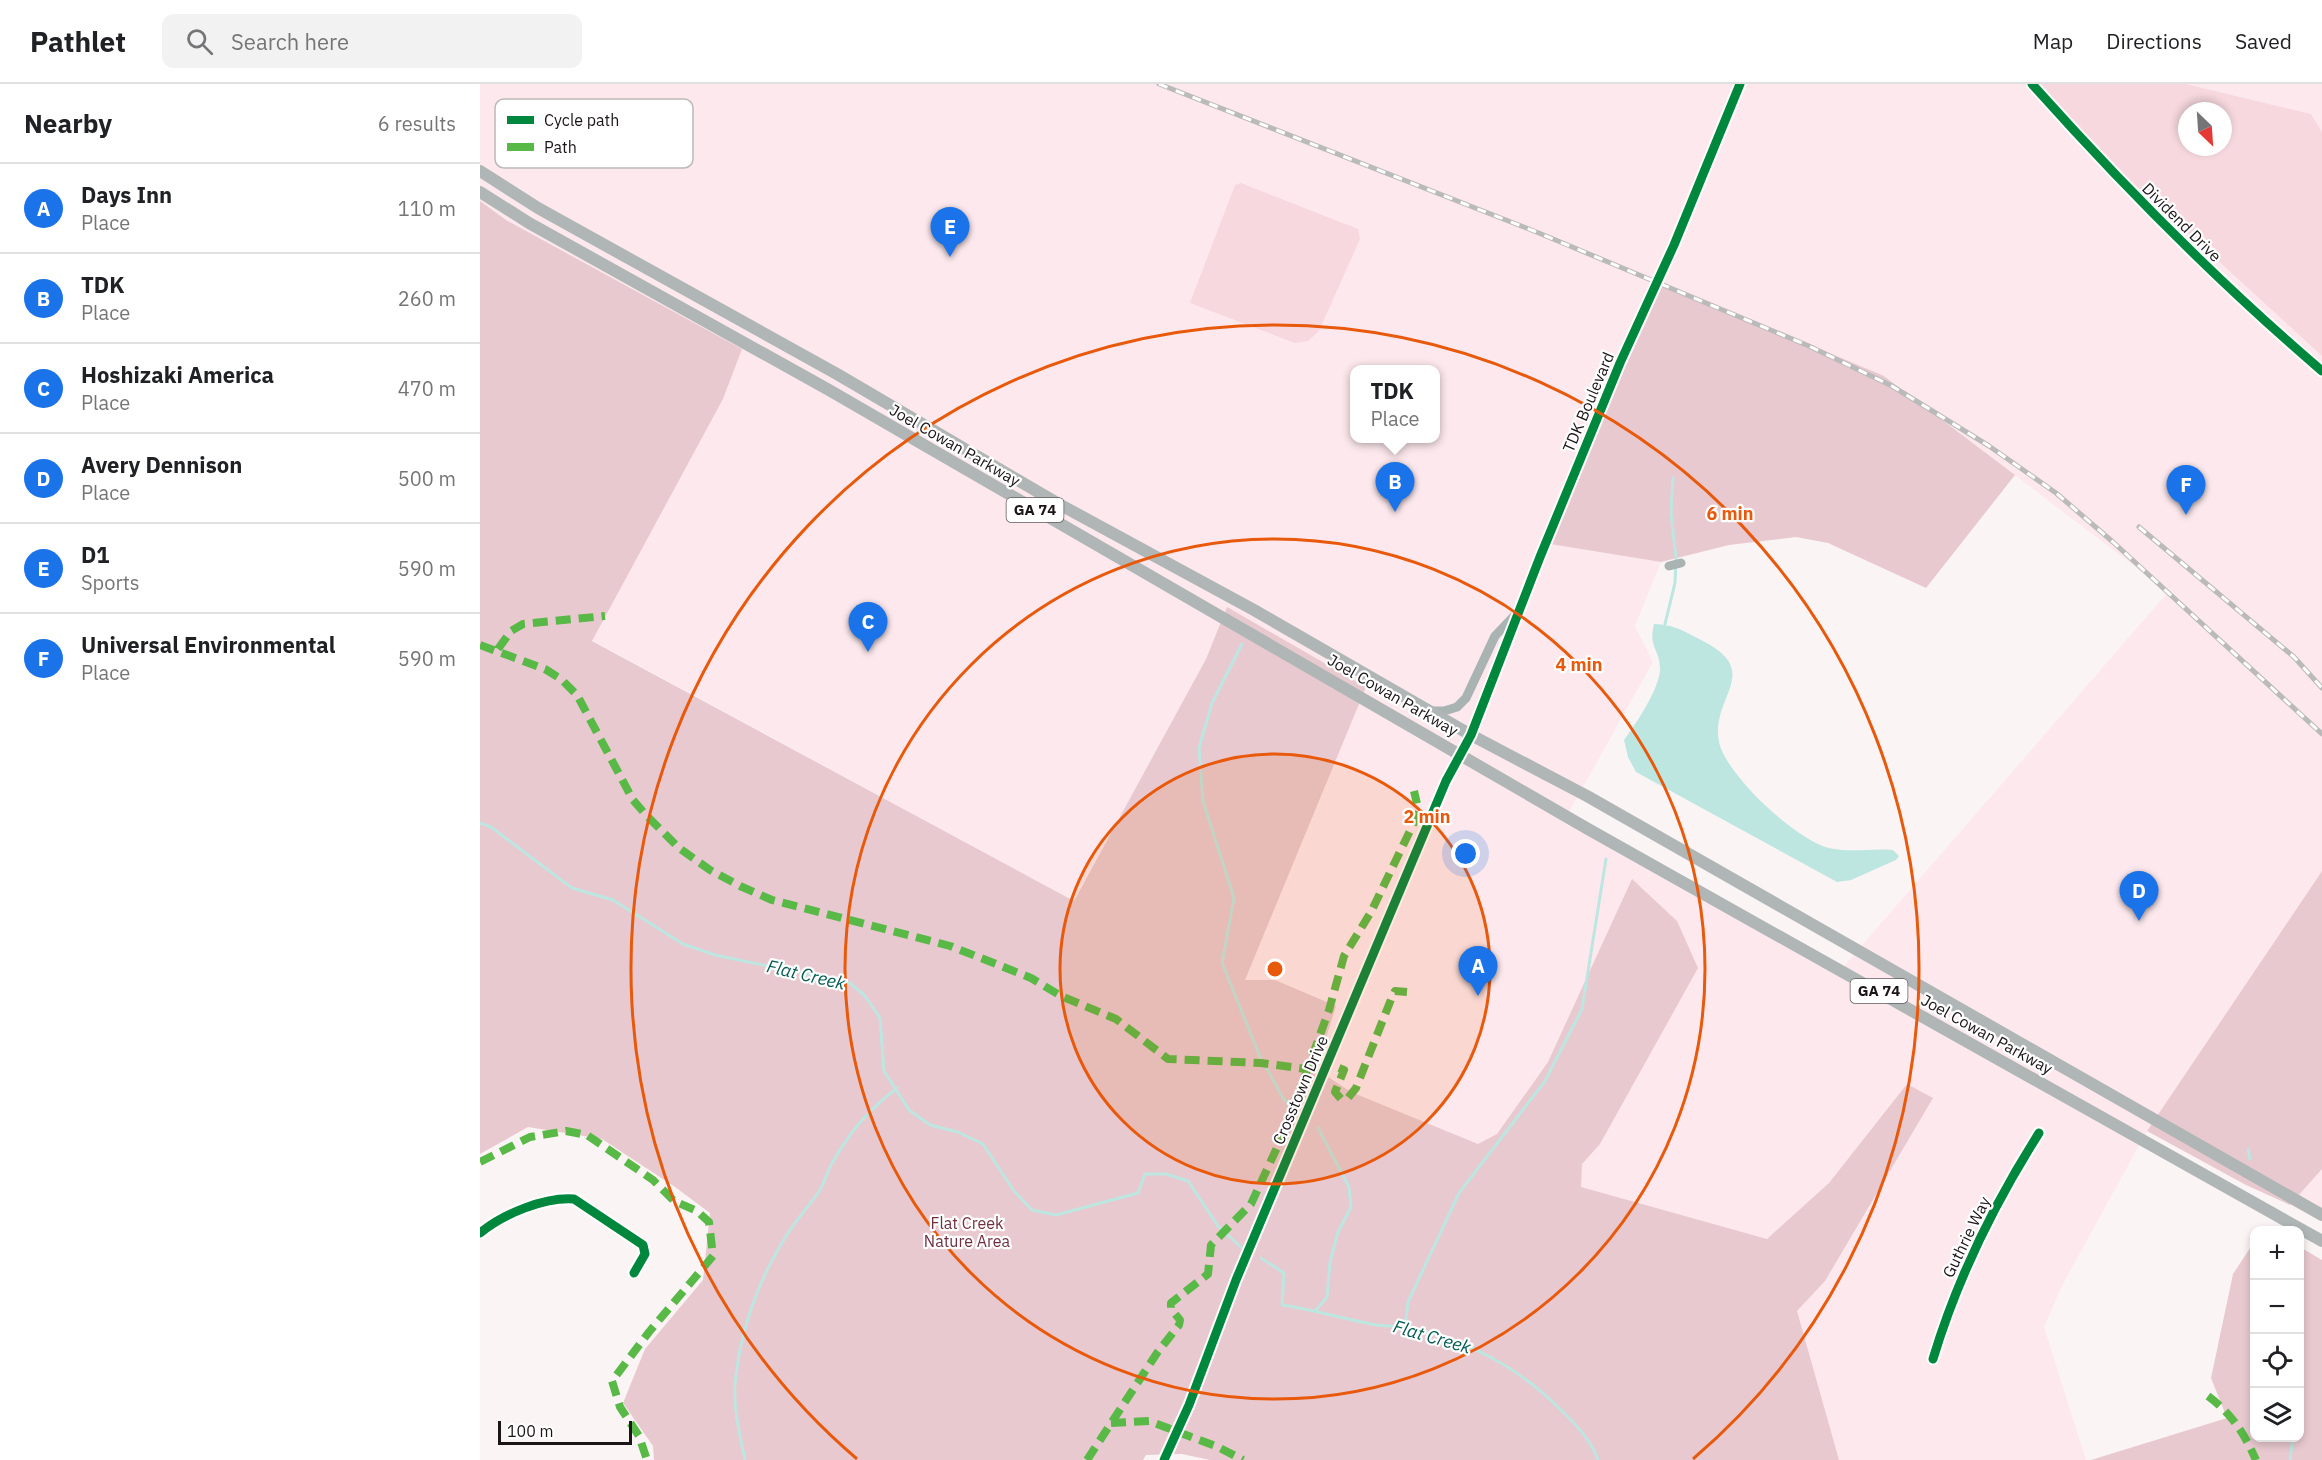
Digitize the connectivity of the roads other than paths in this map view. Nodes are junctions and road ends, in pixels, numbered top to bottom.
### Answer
1 (1740, 84) edge
2 (2032, 84) edge
3 (480, 171) edge
4 (480, 192) edge
5 (2322, 371) edge
6 (837, 374) junction
7 (829, 390) junction
8 (1681, 563) dead end
9 (1669, 566) dead end
10 (1519, 611) junction
11 (1428, 711) junction
12 (1471, 735) junction
13 (1460, 754) junction
14 (2039, 1132) dead end
15 (2322, 1215) edge
16 (480, 1233) edge
17 (2322, 1241) edge
18 (634, 1273) dead end
19 (1933, 1359) dead end
20 (1164, 1460) edge

1 - 10 street, TDK Boulevard
2 - 5 street, Dividend Drive
3 - 6 main road, Joel Cowan Parkway / GA 74
4 - 7 main road, Joel Cowan Parkway / GA 74
6 - 7 street
6 - 11 main road, Joel Cowan Parkway / GA 74
7 - 13 main road, Joel Cowan Parkway / GA 74
8 - 9 street
10 - 11 street, TDK Boulevard
10 - 12 street, TDK Boulevard
11 - 12 main road, Joel Cowan Parkway / GA 74
12 - 13 street, Crosstown Drive
12 - 15 main road, Joel Cowan Parkway / GA 74
13 - 17 main road, Joel Cowan Parkway / GA 74
13 - 20 street, Crosstown Drive
14 - 19 street, Guthrie Way
16 - 18 street

